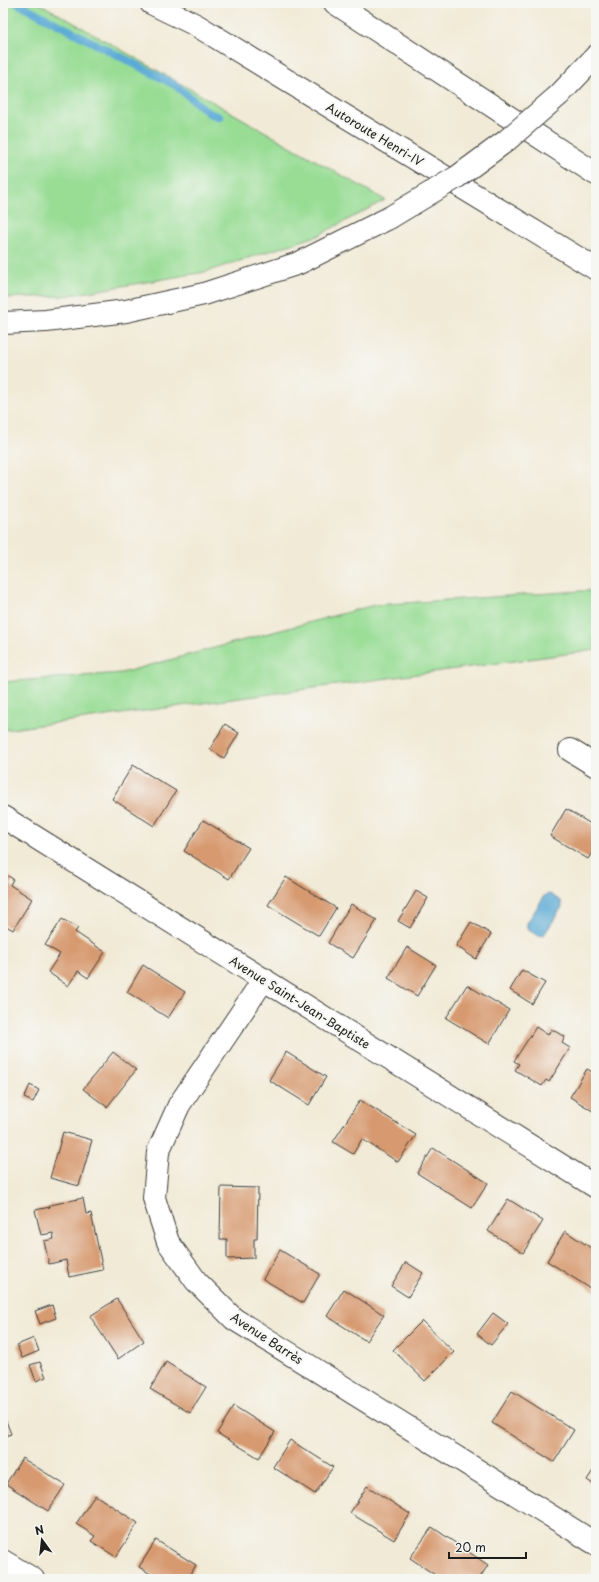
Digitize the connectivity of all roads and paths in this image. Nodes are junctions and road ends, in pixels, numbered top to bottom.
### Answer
1 (151, 3) edge
2 (163, 3) edge
3 (335, 3) edge
4 (196, 25) junction
5 (596, 56) edge
6 (596, 174) edge
7 (596, 269) edge
8 (3, 323) edge
9 (570, 750) dead end
10 (596, 766) edge
11 (3, 817) edge
12 (264, 979) junction
13 (596, 1188) edge
14 (596, 1544) edge
15 (3, 1561) edge
16 (33, 1579) edge

1 - 4 main road, Autoroute Henri-IV
2 - 4 main road
3 - 6 main road
4 - 7 main road, Autoroute Henri-IV
5 - 8 main road, bridge
9 - 10 main road
11 - 12 main road, Avenue Saint-Jean-Baptiste
12 - 13 main road, Avenue Saint-Jean-Baptiste
12 - 14 main road, Avenue Barrès
15 - 16 main road

